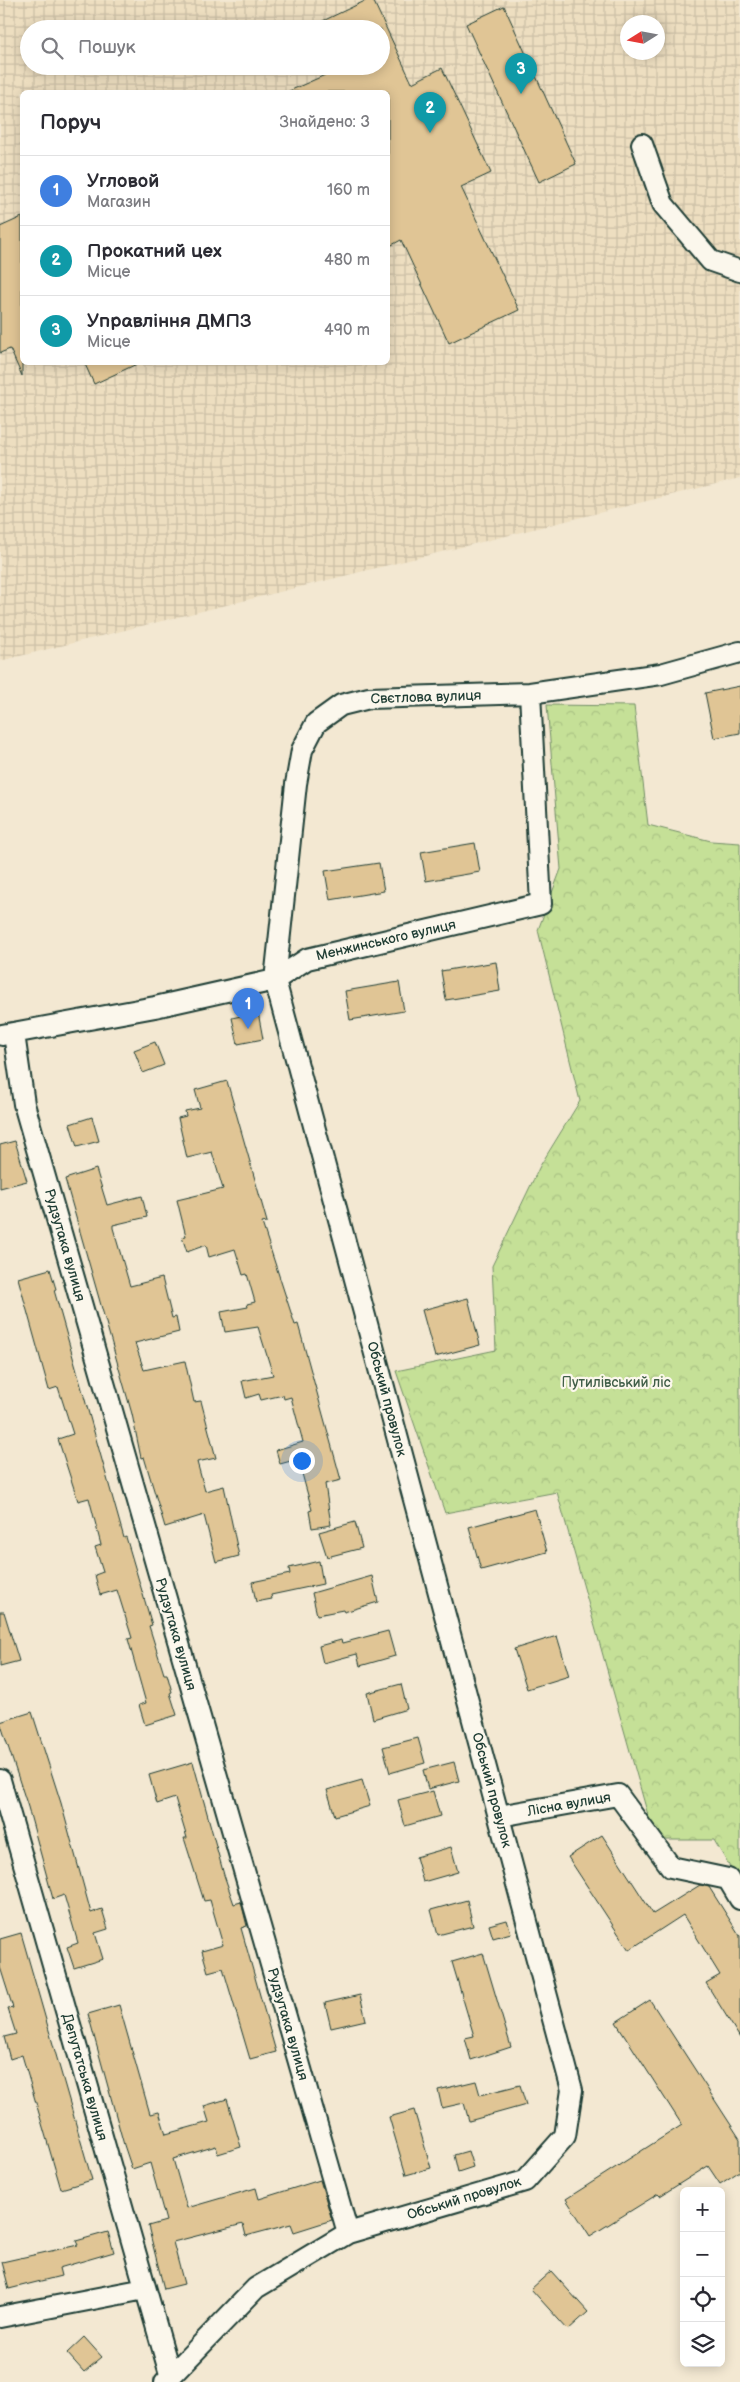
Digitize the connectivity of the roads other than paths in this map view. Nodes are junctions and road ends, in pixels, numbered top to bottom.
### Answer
1 (642, 144) dead end
2 (740, 271) edge
3 (740, 652) edge
4 (530, 693) junction
5 (275, 980) junction
6 (7, 1034) edge
7 (0, 1780) edge
8 (499, 1816) junction
9 (740, 1899) edge
10 (348, 2233) junction
11 (145, 2289) junction
12 (0, 2318) edge
13 (168, 2378) edge

1 - 2 street
3 - 4 street, Свєтлова вулиця
4 - 5 street, Свєтлова вулиця
4 - 5 street, Менжинського вулиця
5 - 6 street, Менжинського вулиця
5 - 8 street, Обський провулок
6 - 10 street, Рудзутака вулиця
7 - 11 street, Депутатська вулиця
8 - 9 street, Лісна вулиця
8 - 10 street, Обський провулок
10 - 13 street, Обський провулок
11 - 12 street
11 - 13 street, Депутатська вулиця

